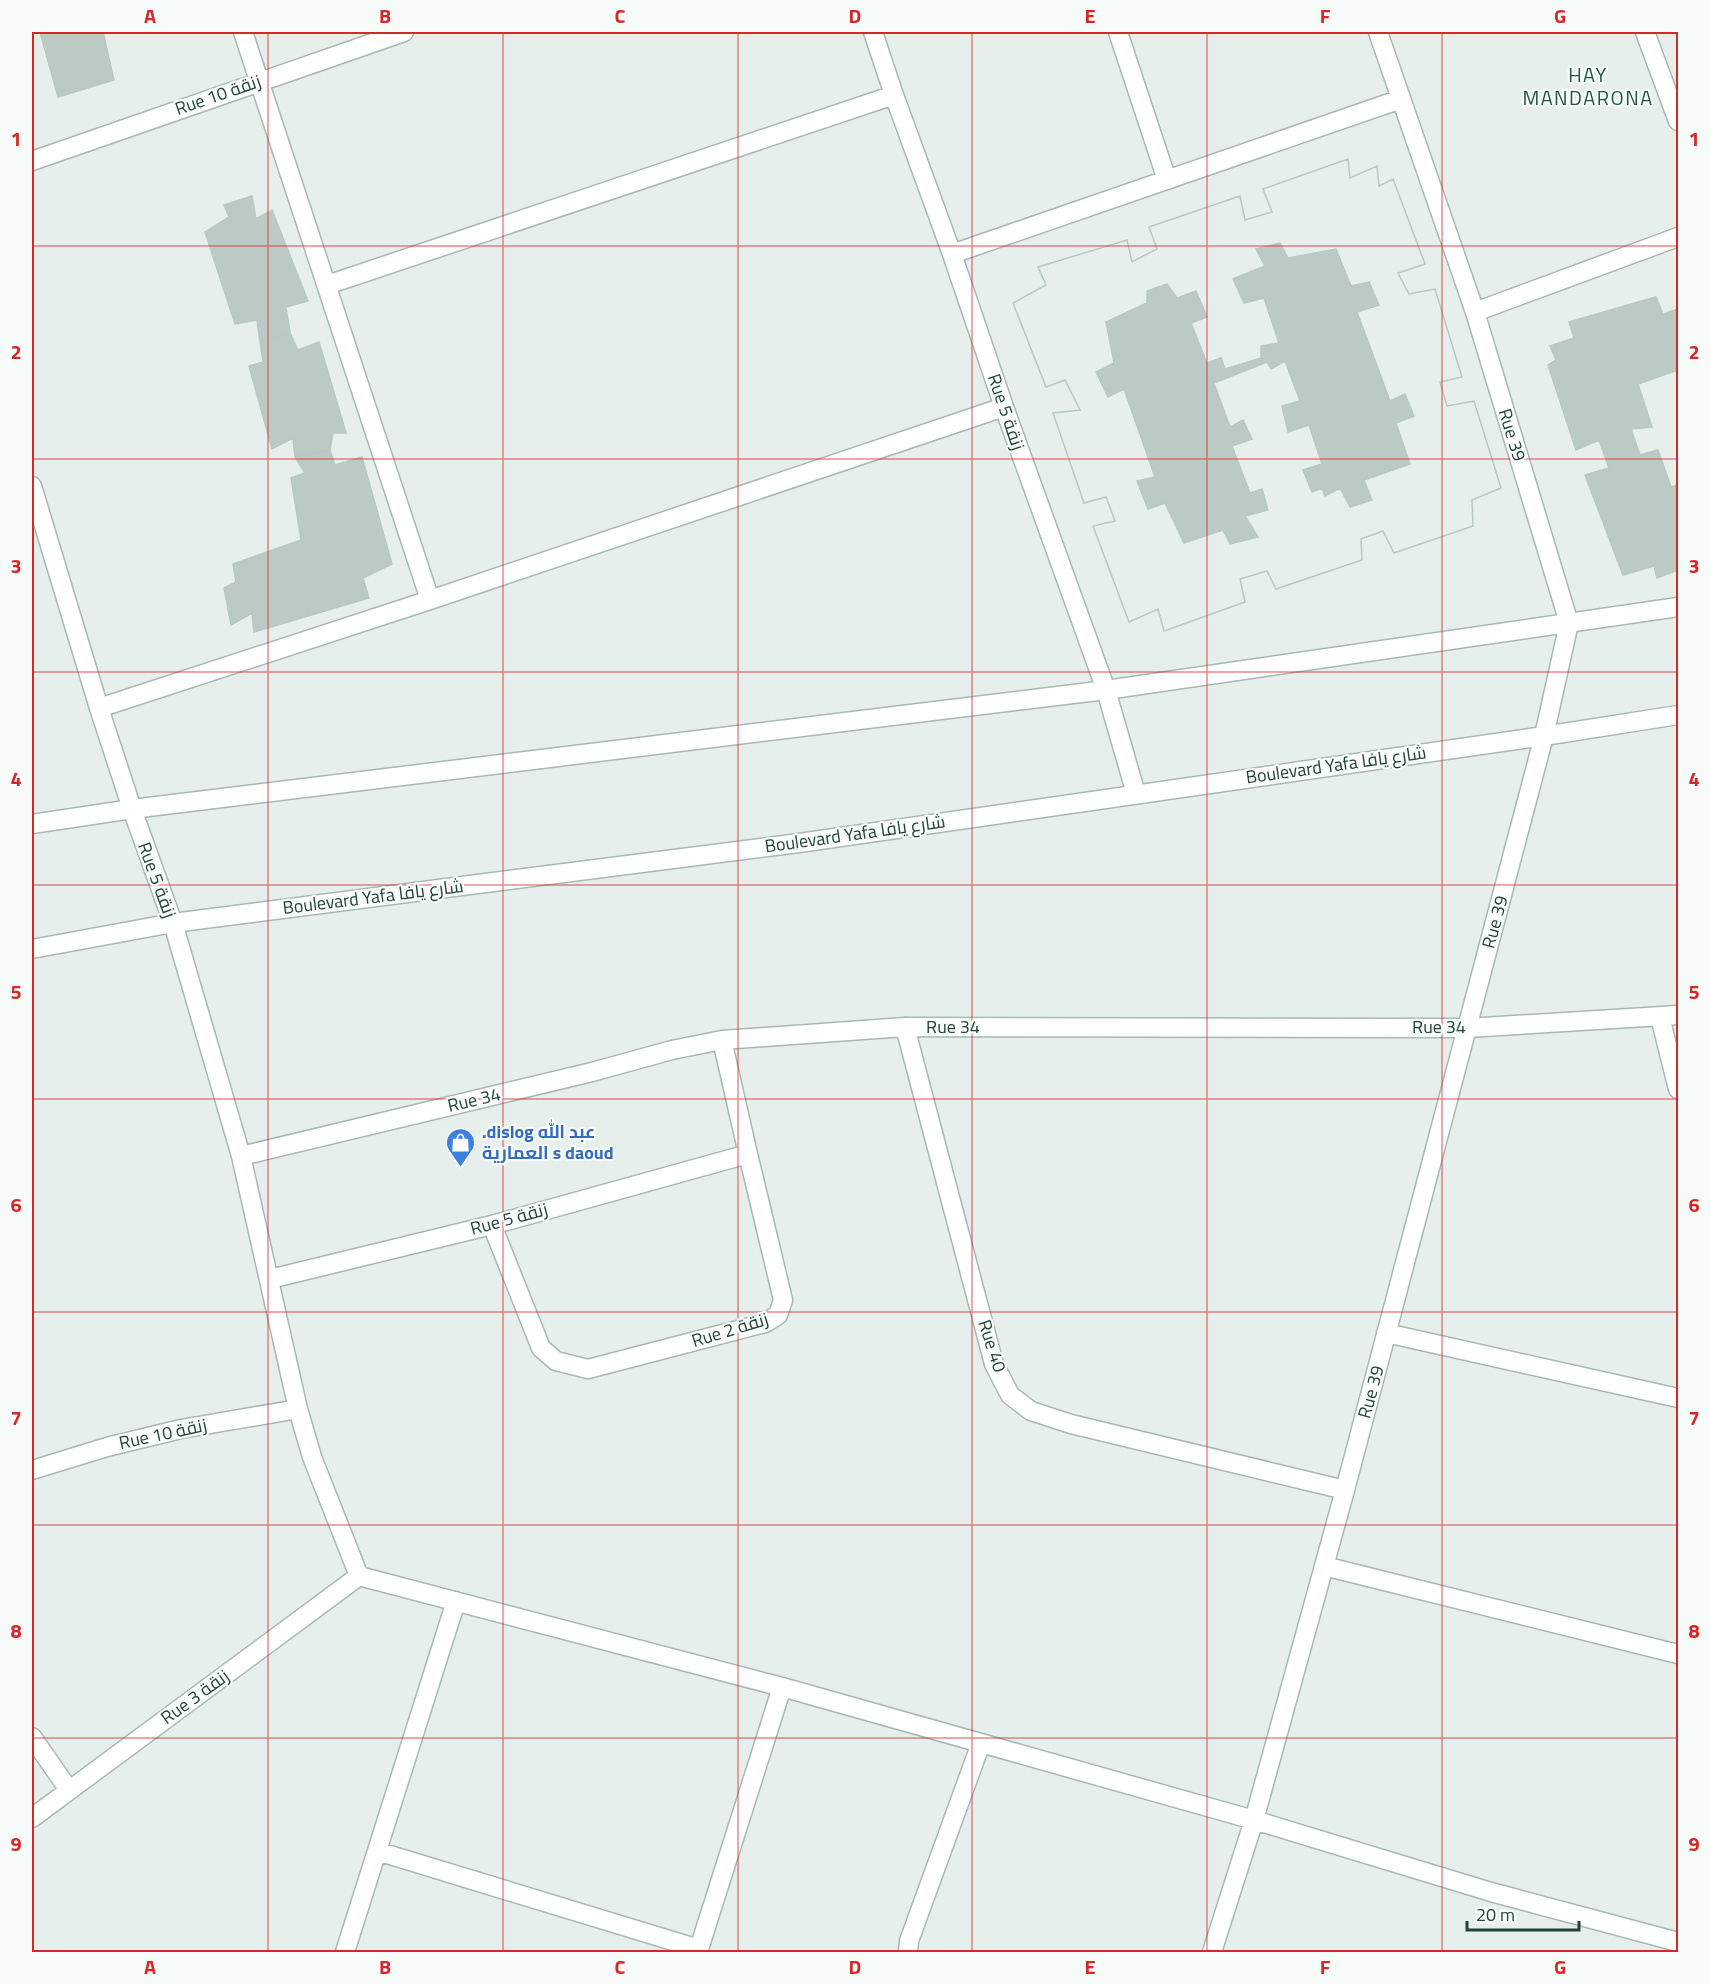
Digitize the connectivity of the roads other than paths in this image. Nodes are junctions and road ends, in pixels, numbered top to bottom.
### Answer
1 (243, 32) edge
2 (404, 32) edge
3 (873, 32) edge
4 (1118, 32) edge
5 (1378, 32) edge
6 (1645, 32) edge
7 (360, 39) edge
8 (260, 81) junction
9 (894, 95) junction
10 (1401, 99) junction
11 (1678, 121) edge
12 (32, 161) edge
13 (1167, 180) junction
14 (1678, 237) edge
15 (952, 254) junction
16 (327, 285) junction
17 (1475, 312) junction
18 (1004, 407) junction
19 (32, 486) edge
20 (430, 600) junction
21 (1678, 607) edge
22 (1569, 623) junction
23 (1106, 690) junction
24 (99, 708) junction
25 (1678, 715) edge
26 (1544, 736) junction
27 (1136, 794) junction
28 (132, 809) junction
29 (32, 824) edge
30 (173, 923) junction
31 (32, 949) edge
32 (1669, 1016) edge
33 (905, 1027) junction
34 (1467, 1028) junction
35 (723, 1040) junction
36 (1678, 1089) edge
37 (748, 1154) junction
38 (241, 1156) junction
39 (492, 1225) junction
40 (270, 1279) junction
41 (1386, 1333) junction
42 (1678, 1398) edge
43 (298, 1409) junction
44 (32, 1470) edge
45 (1345, 1490) junction
46 (1324, 1566) junction
47 (359, 1576) junction
48 (456, 1601) junction
49 (1678, 1654) edge
50 (782, 1687) junction
51 (32, 1737) edge
52 (981, 1743) junction
53 (69, 1790) junction
54 (32, 1818) edge
55 (1254, 1820) junction
56 (377, 1851) junction
57 (1678, 1942) edge
58 (698, 1951) edge
59 (345, 1953) edge
60 (908, 1953) edge
61 (1212, 1953) edge

1 - 8 street
2 - 7 street, Rue 10 زنقة
3 - 9 street, Rue 5 زنقة
4 - 13 street
5 - 10 street, Rue 39
6 - 11 street
7 - 8 street, Rue 10 زنقة
8 - 12 street, Rue 10 زنقة
8 - 16 street
9 - 15 street, Rue 5 زنقة
9 - 16 street
10 - 13 street
10 - 17 street, Rue 39
13 - 15 street
14 - 17 street
15 - 18 street, Rue 5 زنقة
16 - 20 street
17 - 22 street, Rue 39
18 - 20 street
18 - 23 street, Rue 5 زنقة
19 - 24 street, Rue 5 زنقة
20 - 24 street
21 - 22 street
22 - 23 street
22 - 26 street, Rue 39
23 - 27 street, Rue 5 زنقة
23 - 28 street
24 - 28 street, Rue 5 زنقة
25 - 26 street, Boulevard Yafa شارع يافا
26 - 27 street, Boulevard Yafa شارع يافا
26 - 34 street, Rue 39
27 - 30 street, Boulevard Yafa شارع يافا
28 - 29 street
28 - 30 street, Rue 5 زنقة
30 - 31 street, Boulevard Yafa شارع يافا
30 - 38 street, Rue 5 زنقة
32 - 34 street, Rue 34
32 - 36 street
33 - 34 street, Rue 34
33 - 35 street, Rue 34
33 - 45 street, Rue 40
34 - 41 street, Rue 39
35 - 37 street, Rue 2 زنقة
35 - 38 street, Rue 34
37 - 39 street, Rue 5 زنقة
37 - 39 street, Rue 2 زنقة
38 - 40 street, Rue 5 زنقة
39 - 40 street, Rue 5 زنقة
40 - 43 street, Rue 5 زنقة
41 - 42 street
41 - 45 street, Rue 39
43 - 44 street, Rue 10 زنقة
43 - 47 street, Rue 5 زنقة
45 - 46 street, Rue 39
46 - 49 street
46 - 55 street, Rue 39
47 - 48 street
47 - 53 street, Rue 3 زنقة
48 - 50 street
48 - 56 street
50 - 52 street
50 - 58 street
51 - 53 street
52 - 55 street
52 - 60 street
53 - 54 street, Rue 3 زنقة
55 - 57 street
55 - 61 street, Rue 39
56 - 58 street
56 - 59 street

